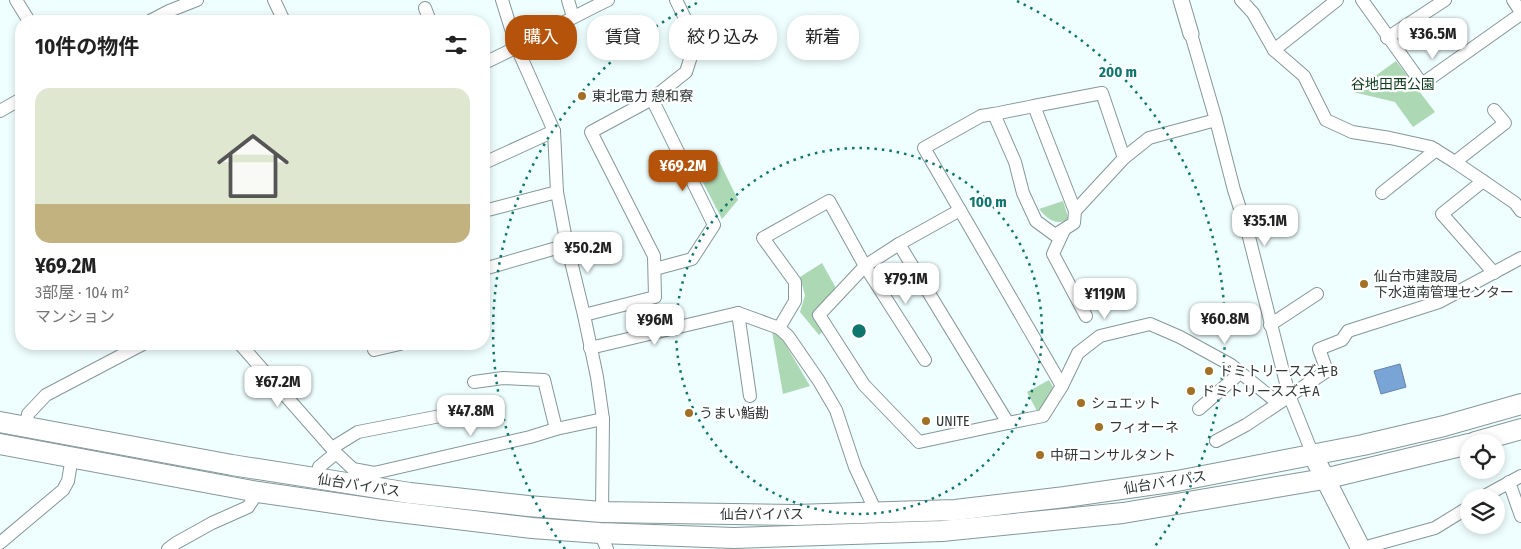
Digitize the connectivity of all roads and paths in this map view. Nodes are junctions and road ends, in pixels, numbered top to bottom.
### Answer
1 (16, 0) edge
2 (197, 0) edge
3 (274, 0) edge
4 (502, 0) edge
5 (568, 0) edge
6 (608, 0) edge
7 (676, 0) edge
8 (1181, 0) edge
9 (1240, 0) edge
10 (1337, 0) edge
11 (1362, 0) edge
12 (1445, 0) edge
13 (1513, 0) edge
14 (425, 8) dead end
15 (1521, 13) edge
16 (25, 15) edge
17 (161, 15) edge
18 (281, 15) edge
19 (428, 15) edge
20 (507, 15) edge
21 (572, 15) edge
22 (577, 15) edge
23 (1387, 38) junction
24 (1193, 40) joint
25 (1274, 50) junction
26 (505, 53) edge
27 (490, 60) edge
28 (522, 60) edge
29 (652, 99) junction
30 (15, 102) edge
31 (1034, 106) junction
32 (1494, 110) dead end
33 (0, 111) edge
34 (994, 114) junction
35 (1216, 120) junction
36 (554, 131) junction
37 (1436, 150) junction
38 (1124, 158) junction
39 (490, 160) edge
40 (1455, 162) junction
41 (1483, 181) junction
42 (556, 192) junction
43 (1382, 193) dead end
44 (1519, 204) edge
45 (490, 209) edge
46 (960, 210) junction
47 (1075, 211) junction
48 (1064, 230) junction
49 (899, 244) junction
50 (567, 245) junction
51 (1521, 258) edge
52 (865, 266) junction
53 (490, 267) edge
54 (655, 269) junction
55 (1494, 273) junction
56 (1317, 294) dead end
57 (738, 313) junction
58 (584, 315) junction
59 (1086, 316) dead end
60 (1270, 325) junction
61 (779, 328) junction
62 (590, 348) junction
63 (131, 350) edge
64 (245, 350) edge
65 (925, 360) dead end
66 (1240, 372) junction
67 (474, 382) dead end
68 (1062, 386) junction
69 (1289, 395) junction
70 (750, 396) dead end
71 (1278, 403) junction
72 (1521, 404) edge
73 (1199, 409) dead end
74 (461, 412) dead end
75 (603, 419) junction
76 (0, 422) edge
77 (1008, 424) junction
78 (26, 426) junction
79 (556, 429) junction
80 (1521, 429) edge
81 (1503, 434) edge
82 (1216, 441) dead end
83 (0, 444) edge
84 (1460, 446) edge
85 (334, 451) junction
86 (1313, 455) junction
87 (72, 457) junction
88 (1521, 476) edge
89 (316, 478) junction
90 (1324, 479) junction
91 (1509, 482) junction
92 (1497, 489) edge
93 (258, 492) junction
94 (602, 512) junction
95 (876, 512) junction
96 (1460, 513) edge
97 (1521, 516) edge
98 (604, 541) edge
99 (0, 543) edge
100 (1360, 548) edge
101 (168, 549) edge

1 - 16 street
2 - 17 street
3 - 18 street
4 - 20 street
5 - 21 street
6 - 22 street
7 - 29 street
8 - 24 street
9 - 25 street
10 - 25 street
11 - 23 street
12 - 23 street
13 - 15 street
14 - 19 street
15 - 23 street
24 - 35 street
25 - 37 street
26 - 27 street
28 - 36 street
29 - 54 street
29 - 54 street
30 - 33 street
31 - 34 street
31 - 38 street
31 - 47 street
32 - 40 street
34 - 46 street
34 - 48 street
35 - 38 street
35 - 60 street
36 - 39 street
36 - 42 street
37 - 40 street
37 - 43 street
38 - 47 street
40 - 41 street
41 - 44 street
41 - 55 street
42 - 45 street
42 - 50 street
46 - 49 street
46 - 68 street
47 - 48 street
48 - 59 street
49 - 52 street
49 - 77 street
50 - 53 street
50 - 58 street
51 - 55 street
52 - 61 street
52 - 65 street
52 - 77 street
54 - 58 street
55 - 69 street
56 - 60 street
57 - 61 street
57 - 62 street
57 - 70 street
58 - 62 street
60 - 69 street
61 - 95 street
62 - 75 street
63 - 78 street
64 - 85 street
66 - 68 street
66 - 71 street
66 - 73 street
67 - 79 street
68 - 77 street
69 - 71 street
69 - 86 street
71 - 82 street
72 - 86 highway, 仙台バイパス
74 - 85 street
75 - 79 street
75 - 94 street
76 - 78 highway, 仙台バイパス
78 - 89 highway, 仙台バイパス
79 - 85 street
80 - 81 highway
83 - 87 highway, 仙台バイパス
84 - 90 highway, 仙台バイパス
85 - 89 street
86 - 90 main road
86 - 95 highway, 仙台バイパス
87 - 93 highway, 仙台バイパス
87 - 99 street
88 - 91 street
89 - 94 highway, 仙台バイパス
90 - 98 highway, 仙台バイパス
90 - 100 main road
91 - 92 street
91 - 97 street
93 - 98 highway, 仙台バイパス
93 - 101 street
94 - 95 highway, 仙台バイパス
96 - 100 street

